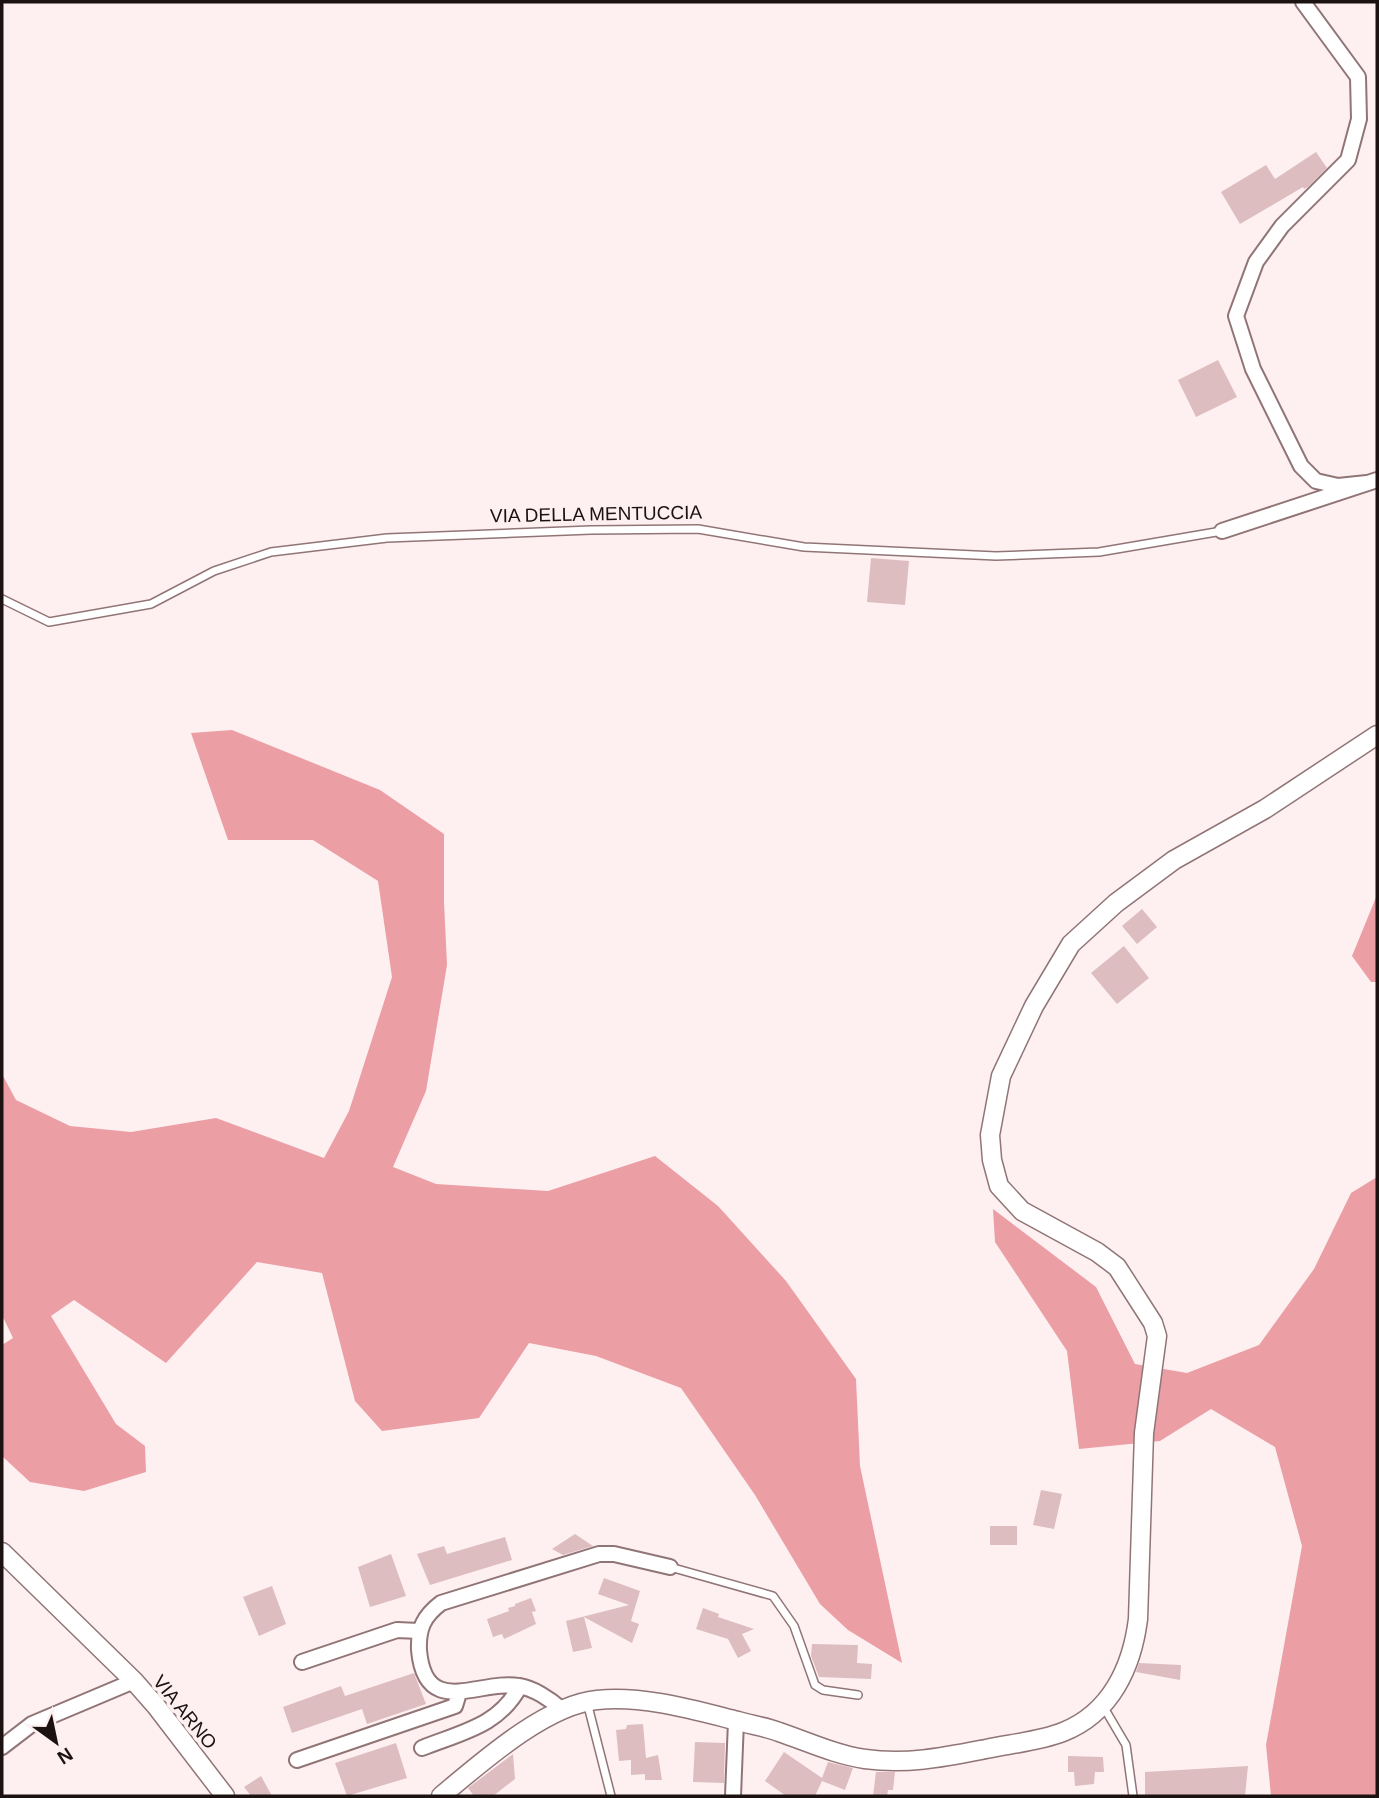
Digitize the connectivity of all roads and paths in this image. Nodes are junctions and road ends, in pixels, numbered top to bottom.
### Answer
1 (1303, 2) edge
2 (1372, 481) edge
3 (1222, 531) joint
4 (2, 599) edge
5 (1377, 735) edge
6 (2, 1552) edge
7 (670, 1567) joint
8 (419, 1631) junction
9 (302, 1662) dead end
10 (134, 1681) junction
11 (520, 1686) junction
12 (459, 1693) junction
13 (858, 1695) dead end
14 (587, 1701) junction
15 (1103, 1705) junction
16 (561, 1709) junction
17 (736, 1721) junction
18 (2, 1747) edge
19 (422, 1748) dead end
20 (297, 1760) dead end
21 (225, 1796) edge
22 (441, 1796) edge
23 (611, 1796) edge
24 (733, 1796) edge
25 (1133, 1796) edge

1 - 2 street, VIA DELLA MENTUCCIA
2 - 3 street, VIA DELLA MENTUCCIA
3 - 4 lane, VIA DELLA MENTUCCIA
5 - 15 street
6 - 10 street, VIA ARNO
7 - 8 street
7 - 13 lane
8 - 9 street
8 - 12 street
10 - 18 street
10 - 21 street, VIA ARNO
11 - 12 street
11 - 16 street
11 - 19 street
12 - 20 street
14 - 16 street
14 - 17 street
14 - 23 lane
15 - 17 street
15 - 25 lane
16 - 22 street
17 - 24 street

